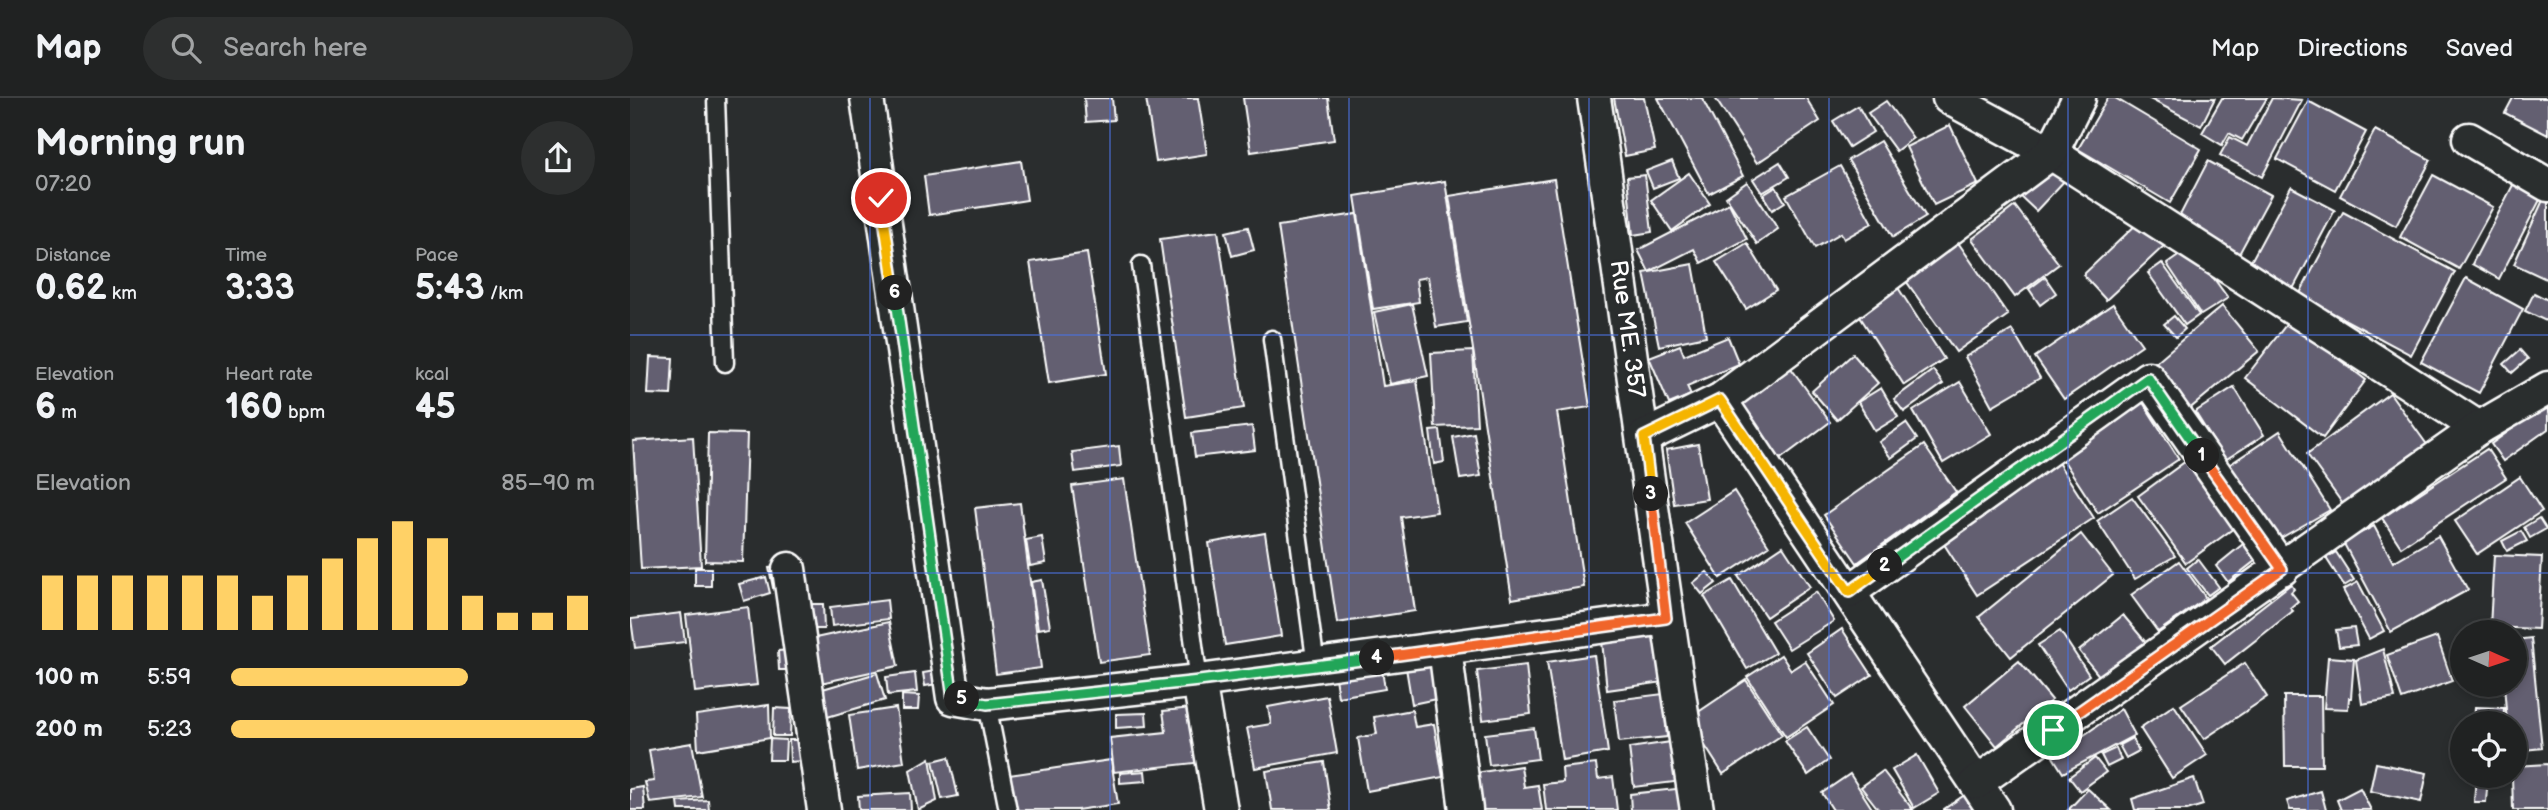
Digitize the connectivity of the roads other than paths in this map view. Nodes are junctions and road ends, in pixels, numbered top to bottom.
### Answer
1 (716, 98) edge
2 (867, 98) edge
3 (1594, 98) edge
4 (1949, 98) edge
5 (2079, 98) edge
6 (2469, 139) dead end
7 (2051, 153) junction
8 (2548, 185) edge
9 (1141, 265) dead end
10 (1272, 339) dead end
11 (725, 363) dead end
12 (2548, 387) edge
13 (1720, 400) junction
14 (2479, 428) junction
15 (1644, 437) junction
16 (789, 569) dead end
17 (2282, 569) junction
18 (1849, 592) junction
19 (1666, 618) junction
20 (1445, 648) junction
21 (1315, 666) junction
22 (1199, 681) junction
23 (987, 704) junction
24 (1976, 783) junction
25 (824, 810) edge
26 (1008, 810) edge
27 (1221, 810) edge
28 (1466, 810) edge
29 (1697, 810) edge
30 (1994, 810) edge

1 - 11 lane
2 - 23 street
3 - 15 street, Rue ME. 357
4 - 7 street
5 - 7 street
6 - 8 street
7 - 13 street
7 - 14 street
9 - 22 lane
10 - 21 lane
12 - 14 street
13 - 15 street
13 - 18 street
14 - 17 street
15 - 19 street, Rue ME. 357
16 - 25 street
17 - 18 street
17 - 24 street
18 - 24 street
19 - 20 street
19 - 29 street, Rue ME. 357
20 - 21 street
20 - 28 street
21 - 22 street
22 - 23 street
22 - 27 street
23 - 26 lane
24 - 30 street

